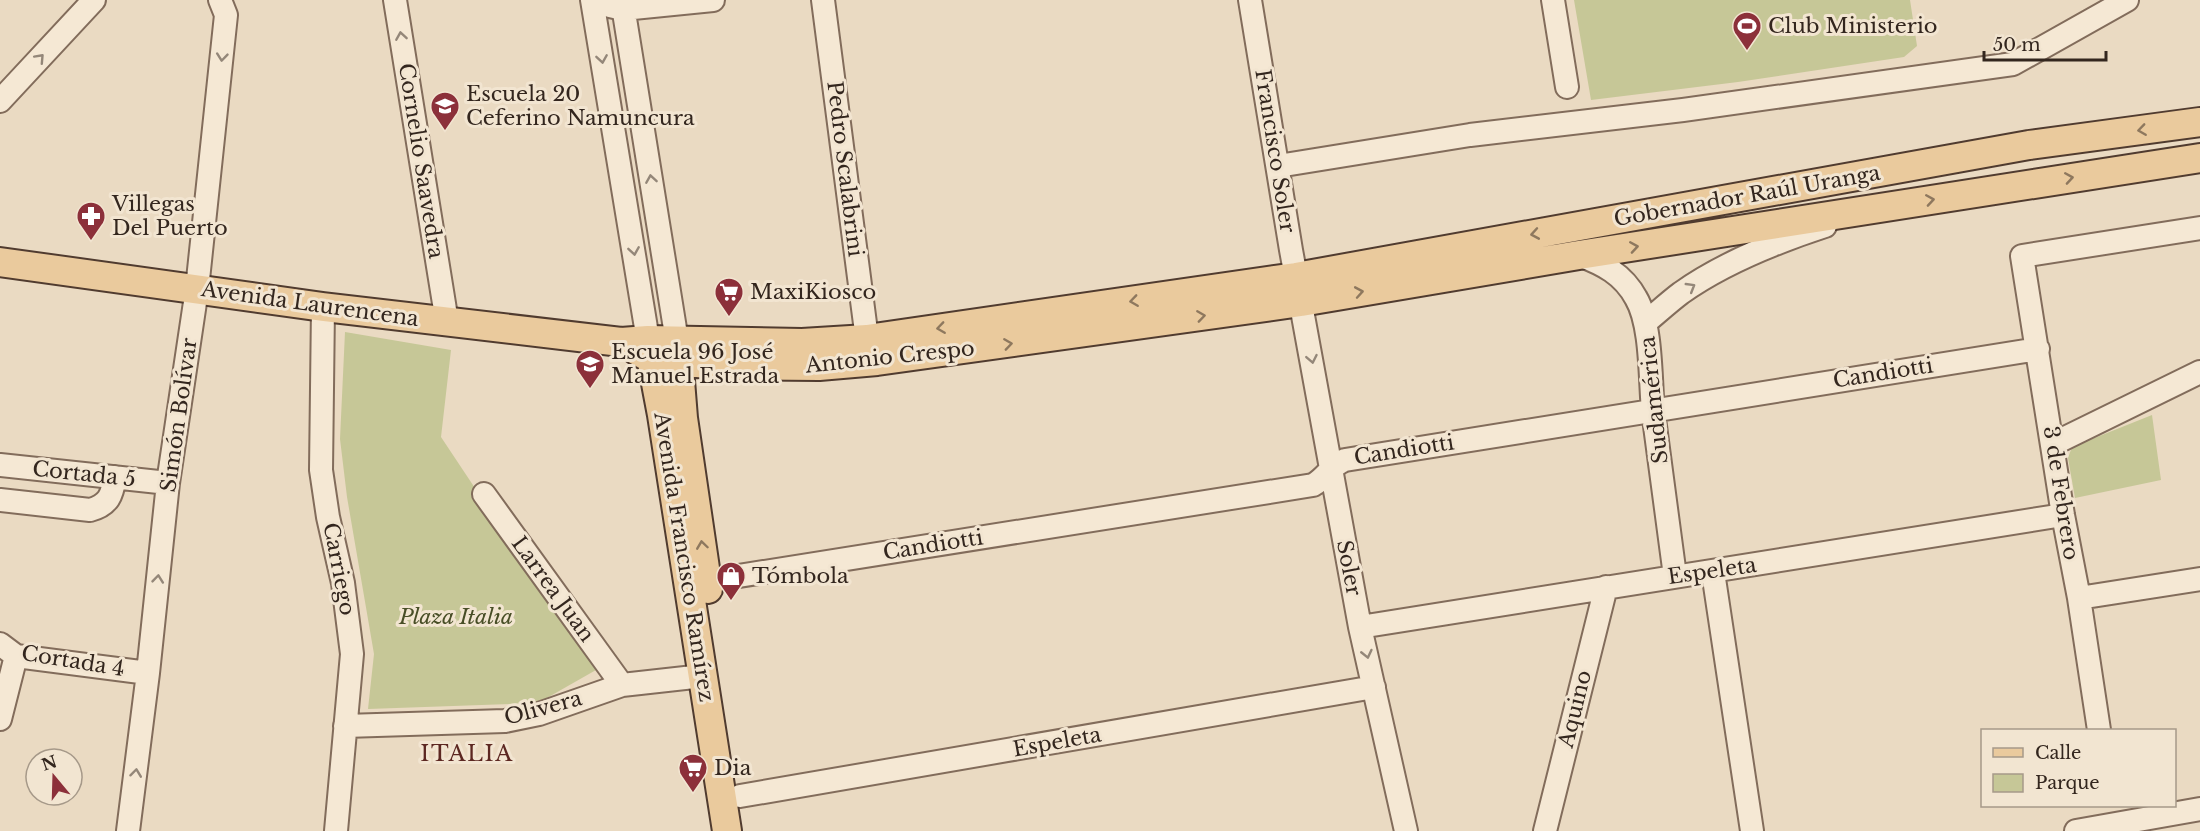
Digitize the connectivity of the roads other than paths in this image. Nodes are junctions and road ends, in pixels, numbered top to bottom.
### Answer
1 (94, 0) edge
2 (395, 0) edge
3 (579, 0) edge
4 (592, 0) edge
5 (713, 0) edge
6 (823, 0) edge
7 (1250, 0) edge
8 (1553, 0) edge
9 (2127, 0) edge
10 (226, 5) edge
11 (623, 5) edge
12 (1568, 87) dead end
13 (0, 101) edge
14 (2200, 122) edge
15 (2200, 158) edge
16 (1278, 166) junction
17 (1882, 208) junction
18 (2200, 228) edge
19 (1579, 255) junction
20 (0, 262) edge
21 (197, 289) junction
22 (1298, 290) junction
23 (323, 307) junction
24 (447, 322) junction
25 (1645, 323) junction
26 (867, 339) junction
27 (655, 349) junction
28 (2038, 349) junction
29 (2200, 372) edge
30 (1653, 410) junction
31 (2053, 444) junction
32 (0, 465) edge
33 (1331, 470) junction
34 (115, 477) junction
35 (168, 483) junction
36 (484, 494) dead end
37 (0, 500) edge
38 (2063, 515) junction
39 (1713, 572) junction
40 (1675, 576) junction
41 (2200, 579) edge
42 (707, 581) junction
43 (1606, 587) junction
44 (2079, 598) junction
45 (1360, 627) junction
46 (8, 650) edge
47 (148, 673) junction
48 (703, 676) junction
49 (622, 685) junction
50 (1374, 687) junction
51 (0, 719) edge
52 (345, 726) junction
53 (2099, 729) edge
54 (740, 796) junction
55 (2200, 809) edge
56 (2112, 820) edge
57 (128, 831) edge
58 (336, 831) edge
59 (727, 831) edge
60 (746, 831) edge
61 (1407, 831) edge
62 (1545, 831) edge
63 (1752, 831) edge
64 (2076, 831) edge

13 -> 1 street
24 -> 2 street, Cornelio Saavedra
3 - 4 street
4 - 11 street
4 -> 27 street, Avenida Francisco Ramírez
5 - 11 street
6 - 26 street, Pedro Scalabrini
7 - 16 street, Francisco Soler
8 - 12 street
9 - 16 street
10 -> 21 street, Simón Bolívar
27 -> 11 street, Avenida Francisco Ramírez
14 -> 22 main road, Gobernador Raúl Uranga
17 -> 15 main road, Gobernador Raúl Uranga
16 - 22 street, Francisco Soler
19 -> 17 main road, Gobernador Raúl Uranga
25 -> 17 street
18 - 28 street, 3 de Febrero
22 -> 19 main road, Gobernador Raúl Uranga
19 - 25 street, Sudamérica
20 - 21 main road, Avenida Laurencena
21 - 23 main road, Avenida Laurencena
21 - 35 street, Simón Bolívar
22 -> 26 main road, Antonio Crespo
27 -> 22 main road, Antonio Crespo
22 -> 33 street, Soler
23 - 24 main road, Avenida Laurencena
23 - 52 street, Carriego
24 - 27 main road, Avenida Laurencena
25 - 30 street, Sudamérica
26 - 27 main road, Antonio Crespo
42 -> 27 main road, Avenida Francisco Ramírez
27 - 48 main road, Avenida Francisco Ramírez
28 - 30 street, Candiotti
28 - 31 street, 3 de Febrero
29 - 31 street
30 - 33 street, Candiotti
30 - 40 street, Sudamérica
31 - 38 street, 3 de Febrero
32 - 34 street, Cortada 5
33 - 42 street, Candiotti
33 - 45 street, Soler
34 - 35 street, Cortada 5
34 - 37 street
47 -> 35 street, Simón Bolívar
36 - 49 street, Larrea Juan
38 - 39 street, Espeleta
38 - 44 street, 3 de Febrero
39 - 40 street, Espeleta
39 - 63 street
40 - 43 street, Espeleta
41 - 44 street
42 - 54 main road, Avenida Francisco Ramírez
43 - 45 street, Espeleta
43 - 62 street, Aquino
44 - 53 street, 3 de Febrero
45 -> 50 street, Soler
46 - 47 street, Cortada 4
46 - 51 street
57 -> 47 street, Simón Bolívar
48 - 49 street, Olivera
48 - 59 main road, Avenida Francisco Ramírez
49 - 52 street, Olivera
50 - 54 street, Espeleta
50 - 61 street, Soler
52 - 58 street, Carriego
54 - 60 main road, Avenida Francisco Ramírez
55 - 56 street
56 - 64 street

